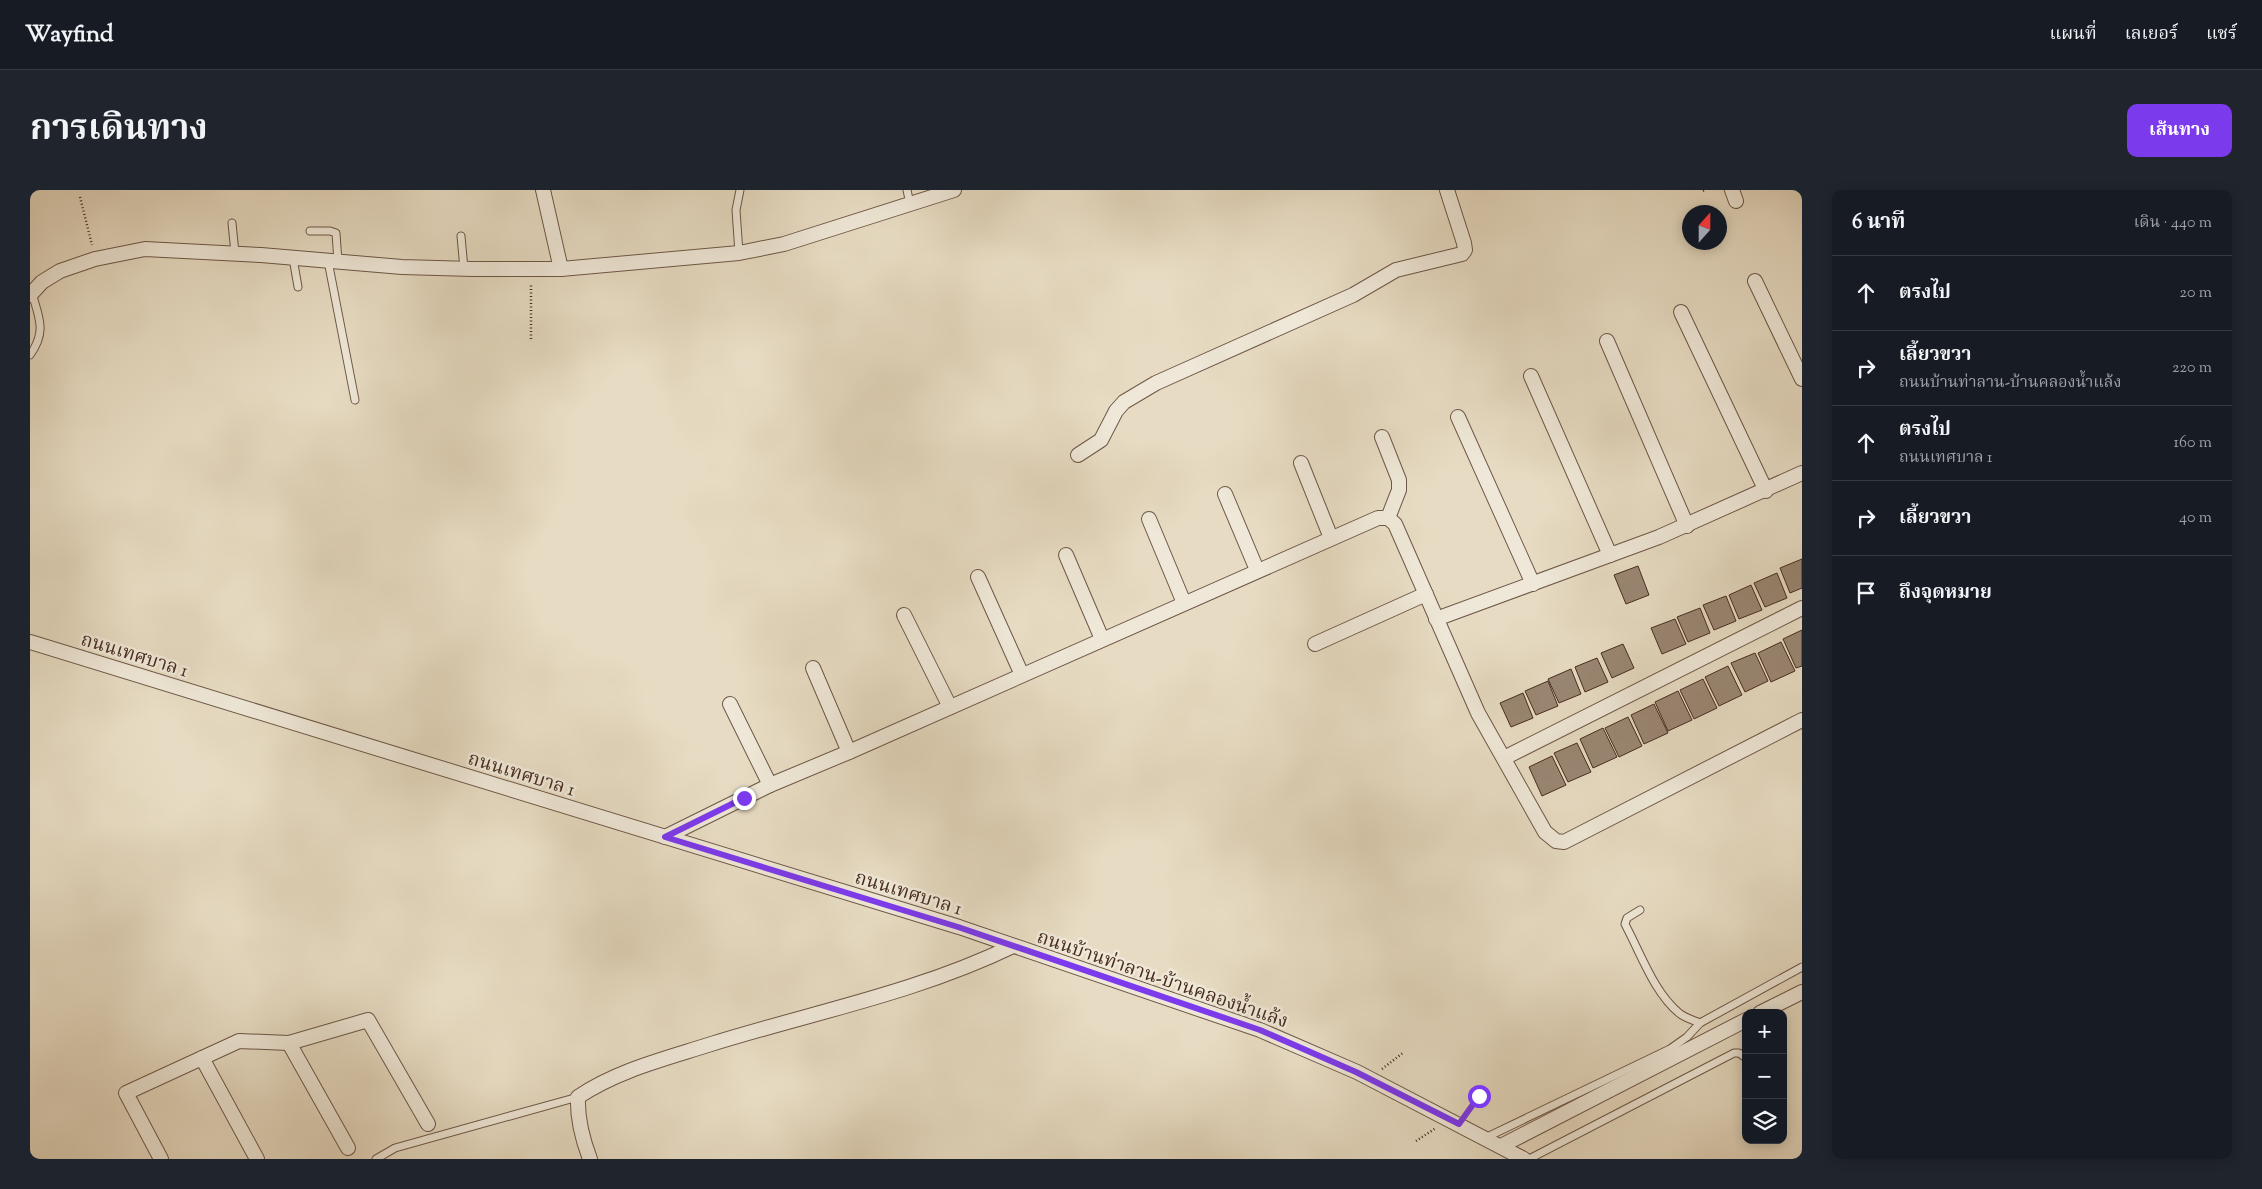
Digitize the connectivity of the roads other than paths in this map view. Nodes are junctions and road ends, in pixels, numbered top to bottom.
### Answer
1 (543, 190) edge
2 (740, 190) edge
3 (907, 190) edge
4 (954, 190) edge
5 (1447, 190) edge
6 (910, 204) junction
7 (232, 222) dead end
8 (310, 231) dead end
9 (461, 236) dead end
10 (235, 253) junction
11 (739, 253) junction
12 (293, 258) junction
13 (333, 261) junction
14 (464, 269) junction
15 (561, 269) junction
16 (1755, 281) dead end
17 (298, 287) dead end
18 (31, 294) edge
19 (1681, 312) dead end
20 (1607, 341) dead end
21 (30, 354) edge
22 (1531, 376) dead end
23 (1802, 379) edge
24 (355, 400) dead end
25 (1458, 417) dead end
26 (1382, 437) dead end
27 (1078, 455) dead end
28 (1301, 463) dead end
29 (1802, 473) edge
30 (1766, 491) junction
31 (1226, 494) dead end
32 (1388, 518) junction
33 (1149, 519) dead end
34 (1688, 526) junction
35 (1331, 538) junction
36 (1066, 555) dead end
37 (1610, 555) junction
38 (1257, 570) junction
39 (978, 577) dead end
40 (1533, 584) junction
41 (1426, 594) junction
42 (1184, 603) junction
43 (1802, 608) edge
44 (904, 615) dead end
45 (1436, 619) junction
46 (1102, 639) junction
47 (30, 642) edge
48 (1315, 644) dead end
49 (813, 668) dead end
50 (1022, 675) junction
51 (730, 704) dead end
52 (950, 707) junction
53 (1802, 720) edge
54 (849, 752) junction
55 (1504, 758) junction
56 (770, 785) junction
57 (665, 837) junction
58 (1640, 910) dead end
59 (1008, 944) junction
60 (1802, 967) edge
61 (1802, 992) edge
62 (1768, 1009) edge
63 (1742, 1022) edge
64 (1700, 1023) junction
65 (289, 1043) junction
66 (1742, 1055) edge
67 (202, 1058) junction
68 (578, 1097) junction
69 (428, 1124) dead end
70 (1485, 1138) junction
71 (1501, 1146) junction
72 (348, 1148) dead end
73 (161, 1159) edge
74 (257, 1159) edge
75 (376, 1159) edge
76 (590, 1159) edge
77 (1524, 1159) edge
78 (1529, 1159) edge

1 - 15 street
2 - 11 lane
3 - 6 lane
4 - 6 street
5 - 27 street
6 - 11 street
7 - 10 lane
8 - 13 lane
9 - 14 lane
10 - 12 street
10 - 18 street
11 - 15 street
12 - 13 street
12 - 17 lane
13 - 14 street
13 - 24 lane
14 - 15 street
16 - 23 street
18 - 21 lane
19 - 30 street
20 - 34 street
22 - 37 street
25 - 40 street
26 - 32 street
28 - 35 street
29 - 30 street
30 - 34 street
31 - 38 street
32 - 35 street
32 - 41 street
33 - 42 street
34 - 37 street
35 - 38 street
36 - 46 street
37 - 40 street
38 - 42 street
39 - 50 street
40 - 45 street
41 - 45 street
41 - 48 street
42 - 46 street
43 - 55 street
44 - 52 street
45 - 55 street
46 - 50 street
47 - 57 street, ถนนเทศบาล 1
49 - 54 street
50 - 52 street
51 - 56 street
52 - 54 street
53 - 55 street
54 - 56 street
56 - 57 street
57 - 59 street, ถนนเทศบาล 1
58 - 64 lane
59 - 68 street
59 - 70 street, ถนนบ้านท่าลาน-บ้านคลองน้ำแล้ง
60 - 64 lane
61 - 62 street
63 - 71 street
64 - 70 lane
65 - 67 street
65 - 69 street
65 - 72 street
66 - 78 lane
67 - 73 street
67 - 74 street
68 - 75 lane
68 - 76 street
70 - 71 street, ถนนบ้านท่าลาน-บ้านคลองน้ำแล้ง
71 - 77 street, ถนนบ้านท่าลาน-บ้านคลองน้ำแล้ง

